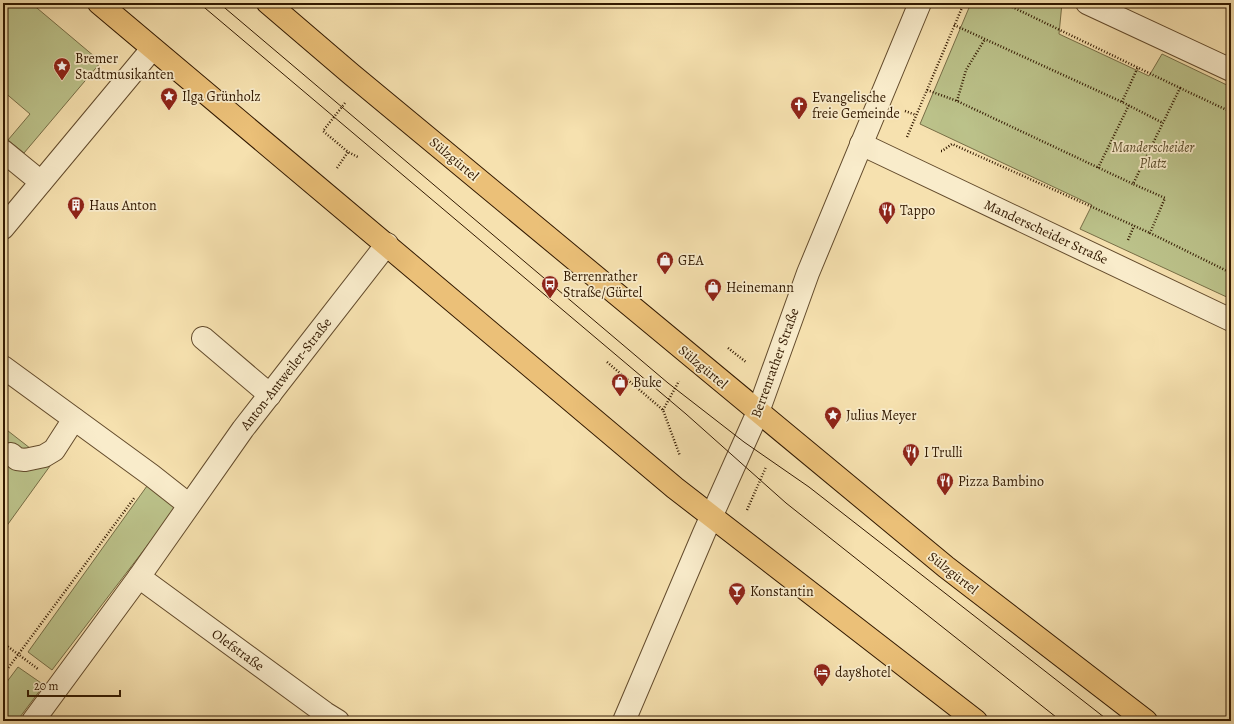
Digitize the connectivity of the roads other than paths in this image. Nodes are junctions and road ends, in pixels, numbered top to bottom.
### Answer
1 (99, 3) edge
2 (268, 3) edge
3 (920, 3) edge
4 (1087, 3) edge
5 (152, 49) junction
6 (1231, 70) edge
7 (861, 144) junction
8 (3, 151) edge
9 (41, 182) junction
10 (3, 228) edge
11 (387, 244) junction
12 (1231, 320) edge
13 (203, 338) dead end
14 (3, 367) edge
15 (270, 395) junction
16 (758, 412) junction
17 (74, 419) junction
18 (11, 454) dead end
19 (189, 506) junction
20 (712, 516) junction
21 (139, 577) junction
22 (33, 721) edge
23 (338, 721) edge
24 (624, 721) edge
25 (976, 721) edge
26 (1146, 721) edge

1 - 5 main road
2 - 16 main road, Sülzgürtel
3 - 7 street, Berrenrather Straße
4 - 6 street
5 - 9 street
5 - 11 main road
7 - 12 street, Manderscheider Straße
7 - 16 street, Berrenrather Straße
8 - 9 street
9 - 10 street
11 - 15 street, Anton-Antweiler-Straße
11 - 20 main road
13 - 15 street
14 - 17 street
15 - 19 street, Anton-Antweiler-Straße
16 - 20 street, Berrenrather Straße
16 - 26 main road, Sülzgürtel
17 - 18 street
17 - 19 street
19 - 21 street, Anton-Antweiler-Straße
20 - 24 street, Berrenrather Straße
20 - 25 main road
21 - 22 street, Anton-Antweiler-Straße
21 - 23 street, Olefstraße

